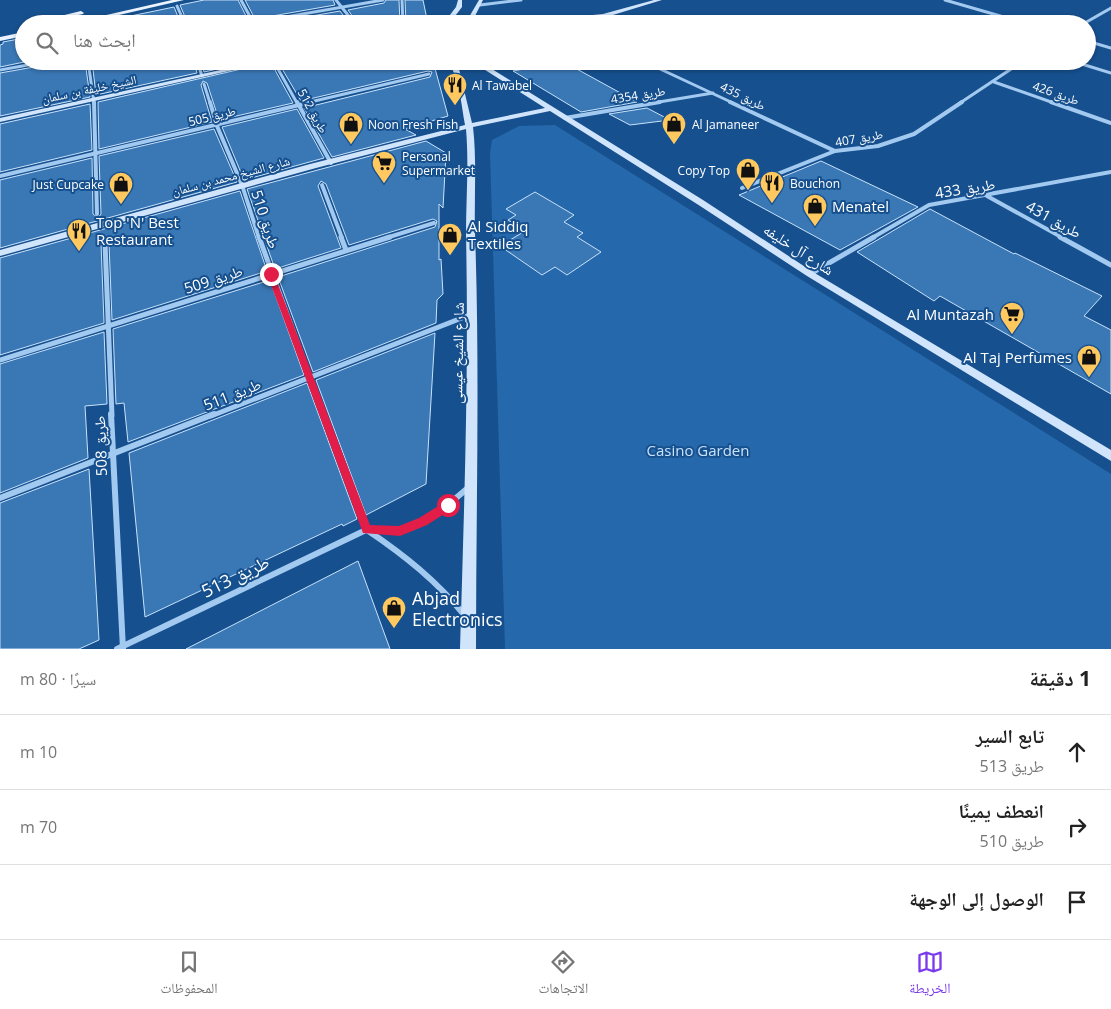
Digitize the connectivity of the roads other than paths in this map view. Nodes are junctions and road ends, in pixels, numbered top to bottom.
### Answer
1 (241, 0) edge
2 (336, 0) edge
3 (383, 0) edge
4 (402, 0) edge
5 (460, 0) edge
6 (521, 0) edge
7 (660, 0) edge
8 (945, 0) edge
9 (970, 0) edge
10 (480, 2) edge
11 (179, 3) edge
12 (961, 4) junction
13 (342, 8) junction
14 (1111, 8) edge
15 (87, 12) dead end
16 (73, 15) edge
17 (117, 15) edge
18 (249, 15) edge
19 (300, 15) edge
20 (348, 15) edge
21 (402, 15) edge
22 (453, 15) edge
23 (473, 15) edge
24 (610, 15) edge
25 (998, 15) edge
26 (1096, 17) edge
27 (15, 36) edge
28 (0, 39) edge
29 (1096, 44) edge
30 (1111, 48) edge
31 (15, 67) edge
32 (1096, 68) edge
33 (0, 70) edge
34 (89, 70) edge
35 (200, 70) edge
36 (230, 70) edge
37 (279, 70) edge
38 (456, 70) edge
39 (488, 70) edge
40 (663, 70) edge
41 (1011, 70) edge
42 (1111, 73) edge
43 (429, 74) dead end
44 (202, 76) junction
45 (994, 82) junction
46 (204, 84) dead end
47 (713, 93) junction
48 (94, 100) junction
49 (299, 105) junction
50 (551, 109) junction
51 (565, 118) junction
52 (0, 120) edge
53 (1111, 123) edge
54 (217, 126) junction
55 (469, 126) junction
56 (835, 151) junction
57 (94, 155) junction
58 (331, 163) junction
59 (1111, 172) edge
60 (0, 176) edge
61 (242, 185) junction
62 (322, 186) dead end
63 (742, 188) dead end
64 (986, 196) junction
65 (97, 214) dead end
66 (434, 223) dead end
67 (105, 242) dead end
68 (346, 250) junction
69 (0, 252) edge
70 (1111, 265) edge
71 (271, 274) junction
72 (810, 274) junction
73 (473, 313) junction
74 (108, 326) junction
75 (0, 360) edge
76 (309, 377) junction
77 (113, 455) junction
78 (1111, 456) edge
79 (470, 486) junction
80 (0, 498) edge
81 (366, 530) junction
82 (469, 620) junction
83 (121, 648) edge
84 (468, 649) edge

1 - 18 street
2 - 13 street
3 - 13 street
4 - 21 street
5 - 22 street
6 - 10 street
7 - 24 street
8 - 12 street
9 - 12 street
10 - 23 street
11 - 17 main road
12 - 25 street
13 - 19 street
13 - 20 street
14 - 26 street
15 - 16 main road
27 - 28 main road
29 - 30 street
31 - 33 street
32 - 42 street
34 - 48 street
35 - 44 street
36 - 44 street, الشيخ خليفة بن سلمان
37 - 49 street, طريق 512
38 - 55 street, شارع الشيخ عيسى
39 - 50 street, شارع آل خليفه
40 - 47 street, طريق 435
41 - 45 street, طريق 407
43 - 49 street, طريق 505
44 - 48 street, الشيخ خليفة بن سلمان
45 - 53 street, طريق 426
45 - 56 street, طريق 407
46 - 54 street, طريق 510
47 - 51 street, طريق 4354
47 - 56 street, طريق 435
48 - 52 street, الشيخ خليفة بن سلمان
48 - 57 street
49 - 54 street, طريق 505
49 - 58 street, طريق 512
50 - 51 street, شارع آل خليفه
50 - 55 street, شارع الشيخ محمد بن سلمان
51 - 72 street, شارع آل خليفه
54 - 57 street, طريق 505
54 - 61 street, طريق 510
55 - 58 street, شارع الشيخ محمد بن سلمان
55 - 73 street, شارع الشيخ عيسى
56 - 63 street, طريق 407
57 - 60 street, طريق 505
57 - 65 street
58 - 61 street, شارع الشيخ محمد بن سلمان
59 - 64 street, طريق 433
61 - 69 street, شارع الشيخ محمد بن سلمان
61 - 71 street, طريق 510
62 - 68 street
64 - 70 street, طريق 431
64 - 72 street, طريق 433
66 - 68 street, طريق 509
67 - 74 street, طريق 508
68 - 71 street, طريق 509
71 - 74 street, طريق 509
71 - 76 street, طريق 510
72 - 78 street, شارع آل خليفه
73 - 76 street, طريق 511
73 - 79 street, شارع الشيخ عيسى
74 - 75 street, طريق 509
74 - 77 street, طريق 508
76 - 77 street, طريق 511
76 - 81 street, طريق 510
77 - 80 street, طريق 511
77 - 83 street, طريق 508
79 - 81 street, طريق 513
79 - 82 street, شارع الشيخ عيسى
81 - 82 street
81 - 83 street, طريق 513
82 - 84 street, شارع الشيخ عيسى

